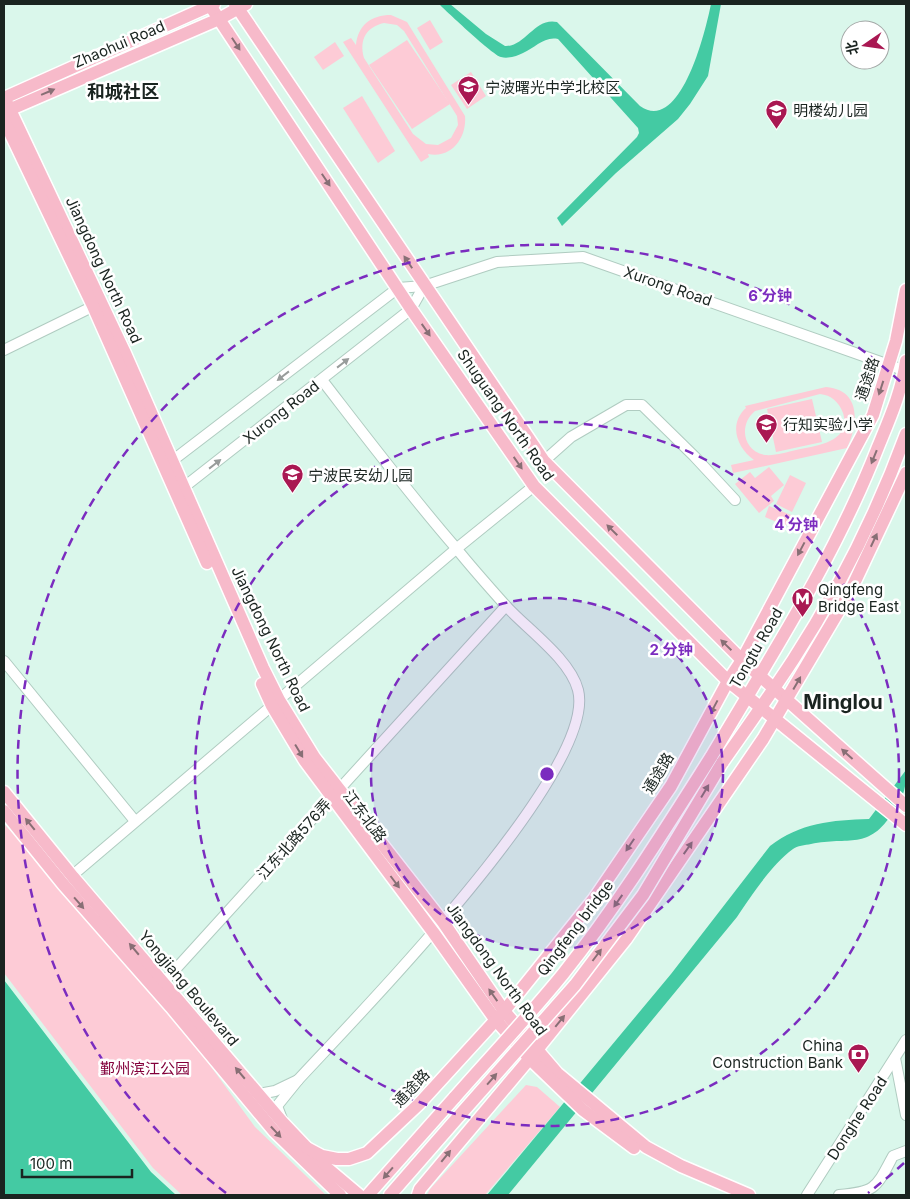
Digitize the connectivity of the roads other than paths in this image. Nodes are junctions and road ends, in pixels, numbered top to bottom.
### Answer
1 (211, 4) edge
2 (240, 5) edge
3 (219, 18) junction
4 (5, 106) edge
5 (424, 286) junction
6 (398, 288) junction
7 (906, 290) edge
8 (98, 304) junction
9 (412, 309) junction
10 (4, 350) edge
11 (889, 364) junction
12 (906, 367) edge
13 (322, 380) junction
14 (906, 434) edge
15 (544, 461) junction
16 (168, 464) junction
17 (906, 473) edge
18 (534, 486) junction
19 (180, 491) junction
20 (735, 500) dead end
21 (456, 549) junction
22 (506, 606) junction
23 (742, 660) junction
24 (4, 661) edge
25 (759, 675) junction
26 (728, 681) junction
27 (774, 688) junction
28 (747, 696) junction
29 (788, 700) junction
30 (275, 703) junction
31 (761, 707) junction
32 (775, 718) junction
33 (716, 760) junction
34 (4, 792) edge
35 (335, 794) junction
36 (901, 802) edge
37 (4, 811) edge
38 (135, 821) junction
39 (906, 824) edge
40 (68, 880) junction
41 (443, 922) junction
42 (433, 932) junction
43 (163, 983) junction
44 (499, 1015) junction
45 (906, 1040) edge
46 (533, 1055) junction
47 (895, 1058) junction
48 (906, 1064) edge
49 (298, 1080) junction
50 (259, 1094) junction
51 (588, 1108) junction
52 (906, 1115) edge
53 (283, 1123) junction
54 (307, 1148) junction
55 (906, 1151) edge
56 (340, 1195) edge
57 (359, 1195) edge
58 (368, 1195) edge
59 (390, 1195) edge
60 (418, 1195) edge
61 (725, 1195) edge
62 (749, 1195) edge
63 (807, 1195) edge
64 (839, 1195) edge

1 - 3 main road, Shuguang North Road
1 - 4 main road, Zhaohui Road
2 - 3 main road, Zhaohui Road
5 -> 2 main road, Shuguang North Road
4 -> 3 main road, Zhaohui Road
3 -> 6 main road, Shuguang North Road
4 - 8 main road, Jiangdong North Road
5 - 6 street, Xurong Road
5 - 9 street, Xurong Road
5 - 11 street, Xurong Road
5 - 15 main road, Shuguang North Road
6 - 9 main road, Shuguang North Road
6 -> 16 street, Xurong Road
7 - 11 main road, 通途路
8 - 10 street
8 - 16 main road, Jiangdong North Road
13 -> 9 street, Xurong Road
9 -> 18 main road, Shuguang North Road
11 - 12 street, Xurong Road
11 -> 23 main road, 通途路
12 -> 25 main road, Tongtu Road
19 -> 13 street, Xurong Road
13 - 21 street
14 - 27 main road
15 - 20 street
23 -> 15 main road, Shuguang North Road
16 - 19 main road, Jiangdong North Road
29 -> 17 main road
18 - 21 street
18 - 26 main road, Shuguang North Road
19 - 30 main road, Jiangdong North Road
21 - 22 street
21 - 30 street
22 - 35 street, 江东北路576弄
22 - 41 street
23 - 25 main road, Shuguang North Road
23 - 26 main road, 通途路
24 - 38 street
25 - 27 main road, Shuguang North Road
25 - 28 main road, Tongtu Road
26 - 28 main road, Shuguang North Road
26 -> 44 main road, 通途路
27 - 29 main road, Shuguang North Road
27 - 31 main road
28 - 31 main road, Shuguang North Road
28 - 33 main road, Tongtu Road
29 - 32 main road
36 -> 29 main road, Shuguang North Road
30 - 35 main road, Jiangdong North Road
30 - 38 street
31 - 32 main road, Shuguang North Road
31 - 33 main road
32 - 39 main road, Shuguang North Road
46 -> 32 main road
33 -> 58 main road, Qingfeng bridge, bridge
59 -> 33 main road, bridge
40 -> 34 main road, Yongjiang Boulevard
35 - 41 main road, Jiangdong North Road
35 -> 42 main road, 江东北路
35 - 43 street, 江东北路576弄
37 - 40 main road, Yongjiang Boulevard
38 - 40 street
43 -> 40 main road, Yongjiang Boulevard
40 -> 56 main road, Yongjiang Boulevard
41 - 42 street
44 -> 41 main road, Jiangdong North Road
42 - 44 main road, 江东北路
42 - 49 street
50 -> 43 main road, Yongjiang Boulevard
44 - 46 main road, Jiangdong North Road
44 - 54 main road, 通途路
45 - 47 street, Donghe Road
46 - 51 main road, Jiangdong North Road
60 -> 46 main road
47 - 48 street
47 - 52 street
47 - 63 street, Donghe Road
49 - 50 street
49 - 53 street
50 - 53 main road, Yongjiang Boulevard
51 - 61 main road, Jiangdong North Road
51 - 62 main road, Jiangdong North Road
53 - 54 main road, Yongjiang Boulevard
54 - 57 main road, Yongjiang Boulevard
55 - 64 street

